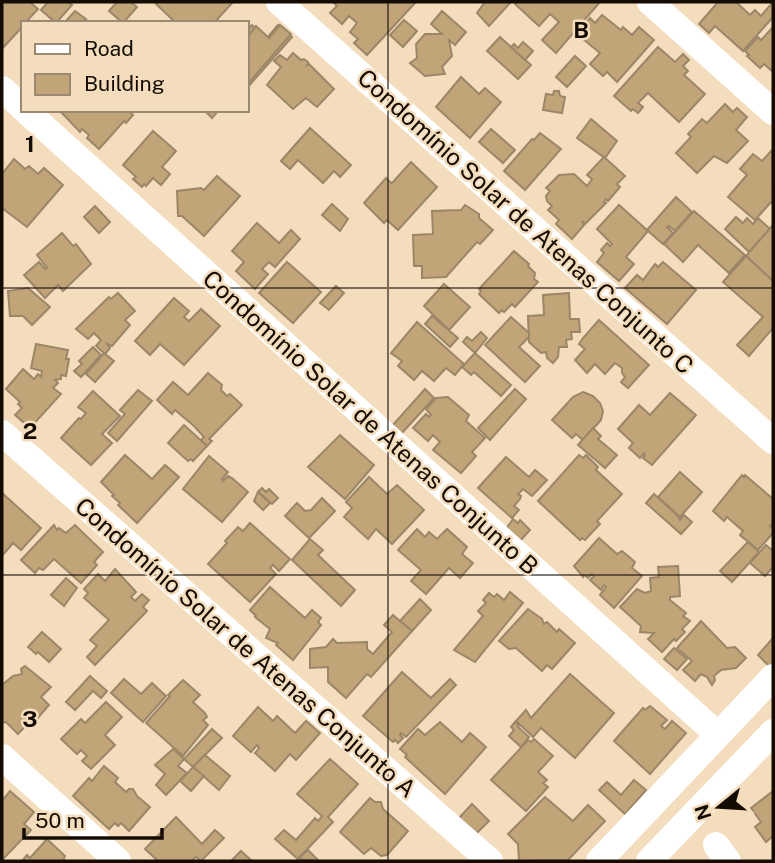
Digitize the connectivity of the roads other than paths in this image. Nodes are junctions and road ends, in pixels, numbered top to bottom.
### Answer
1 (279, 2) edge
2 (650, 2) edge
3 (2, 89) edge
4 (21, 106) edge
5 (27, 112) edge
6 (773, 112) edge
7 (2, 433) edge
8 (773, 441) edge
9 (773, 677) edge
10 (773, 732) edge
11 (717, 734) junction
12 (2, 757) edge
13 (118, 861) edge
14 (490, 861) edge
15 (599, 861) edge
16 (649, 861) edge

1 - 8 street, Condomínio Solar de Atenas Conjunto C
2 - 6 street
3 - 4 street, Condomínio Solar de Atenas Conjunto B
5 - 11 street, Condomínio Solar de Atenas Conjunto B
7 - 14 street, Condomínio Solar de Atenas Conjunto A
9 - 11 street
10 - 16 street
11 - 15 street
12 - 13 street

